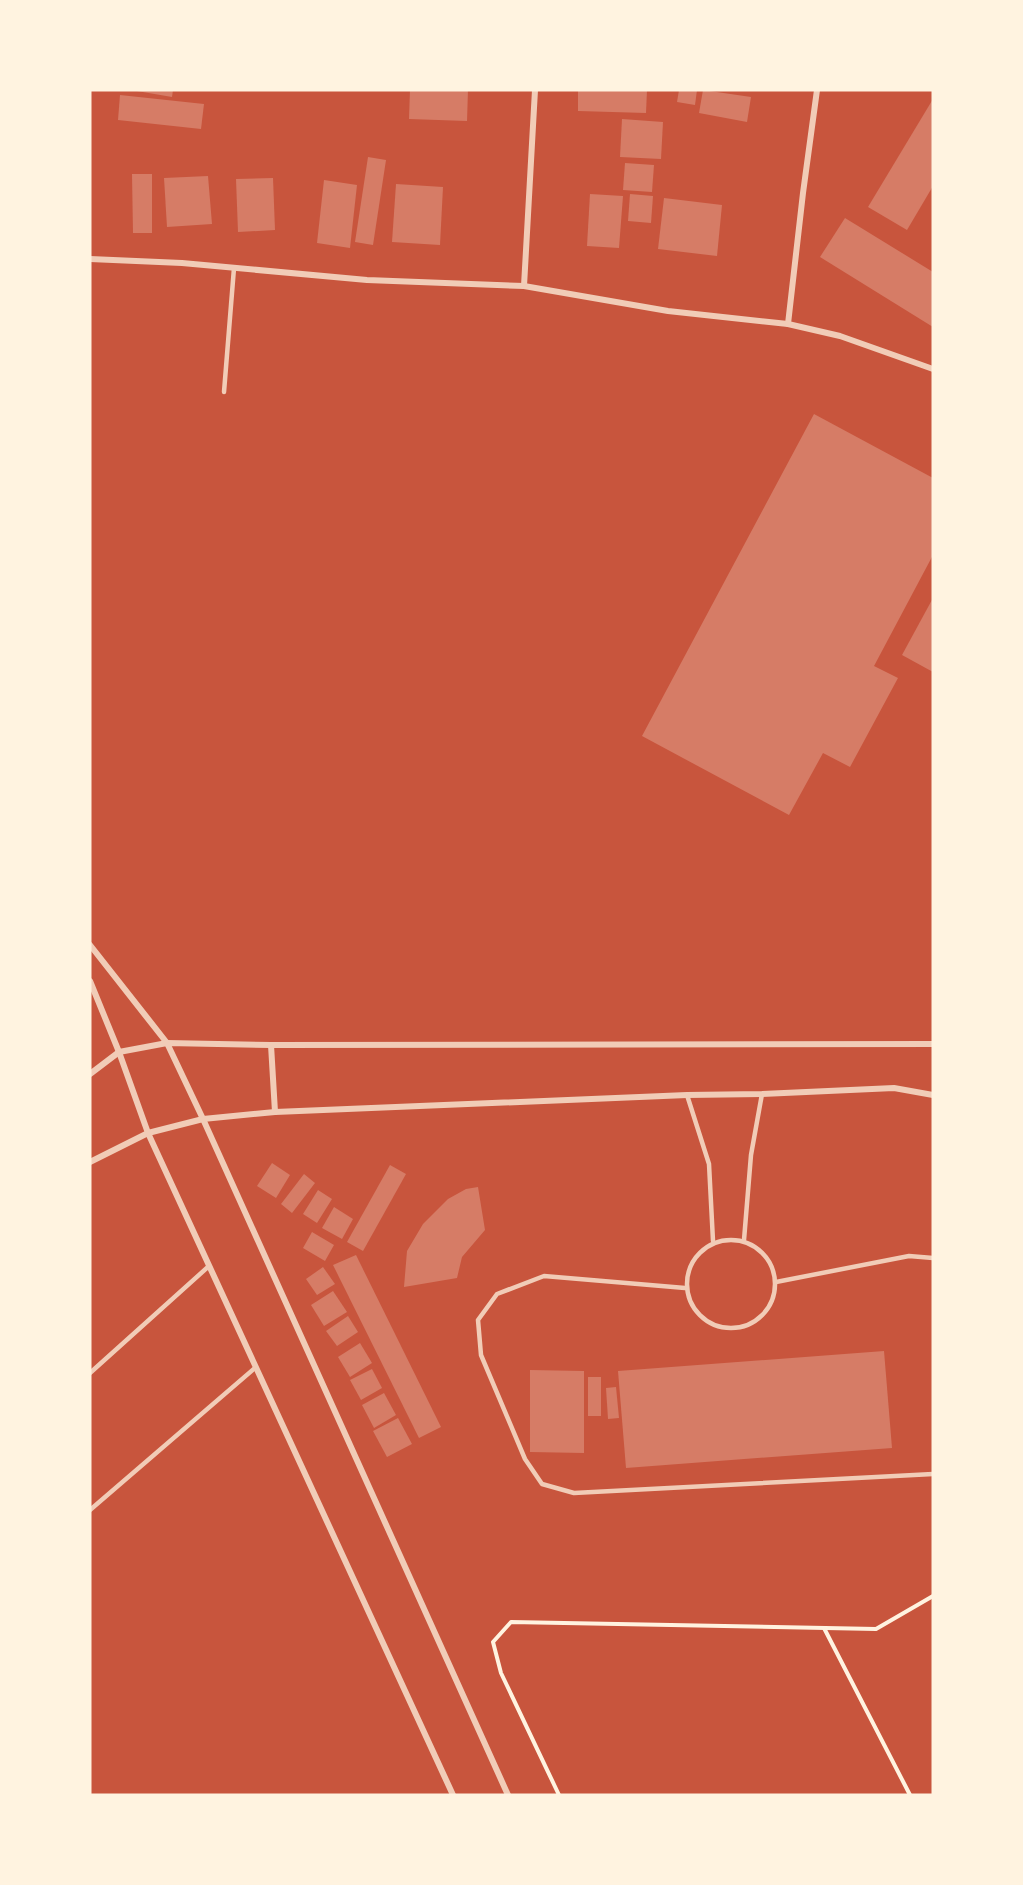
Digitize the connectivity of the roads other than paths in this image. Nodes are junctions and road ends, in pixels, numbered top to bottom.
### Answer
1 (535, 90) edge
2 (817, 90) edge
3 (90, 259) edge
4 (234, 268) junction
5 (524, 286) junction
6 (788, 324) junction
7 (933, 369) edge
8 (224, 392) dead end
9 (90, 945) edge
10 (90, 981) edge
11 (167, 1043) junction
12 (933, 1044) edge
13 (271, 1045) junction
14 (119, 1052) junction
15 (90, 1074) edge
16 (762, 1094) junction
17 (687, 1095) junction
18 (933, 1095) edge
19 (275, 1112) junction
20 (203, 1119) junction
21 (147, 1133) junction
22 (90, 1162) edge
23 (744, 1240) junction
24 (713, 1241) junction
25 (933, 1258) edge
26 (209, 1266) junction
27 (776, 1282) junction
28 (685, 1288) junction
29 (255, 1368) junction
30 (90, 1374) edge
31 (933, 1474) edge
32 (90, 1510) edge
33 (453, 1795) edge
34 (508, 1795) edge

1 - 5 street
2 - 6 street
3 - 4 street
4 - 5 street
4 - 8 lane
5 - 6 street
6 - 7 street
9 - 11 street
10 - 14 street
11 - 13 street
11 - 14 street
11 - 20 street
12 - 13 street
13 - 19 street
14 - 15 street
14 - 21 street
16 - 17 street
16 - 18 street
16 - 23 lane
17 - 19 street
17 - 24 lane
19 - 20 street
20 - 21 street
20 - 34 street
21 - 22 street
21 - 26 street
23 - 24 lane
23 - 27 lane
24 - 28 lane
25 - 27 lane
26 - 29 street
26 - 30 lane
27 - 28 lane
28 - 31 lane
29 - 32 lane
29 - 33 street

